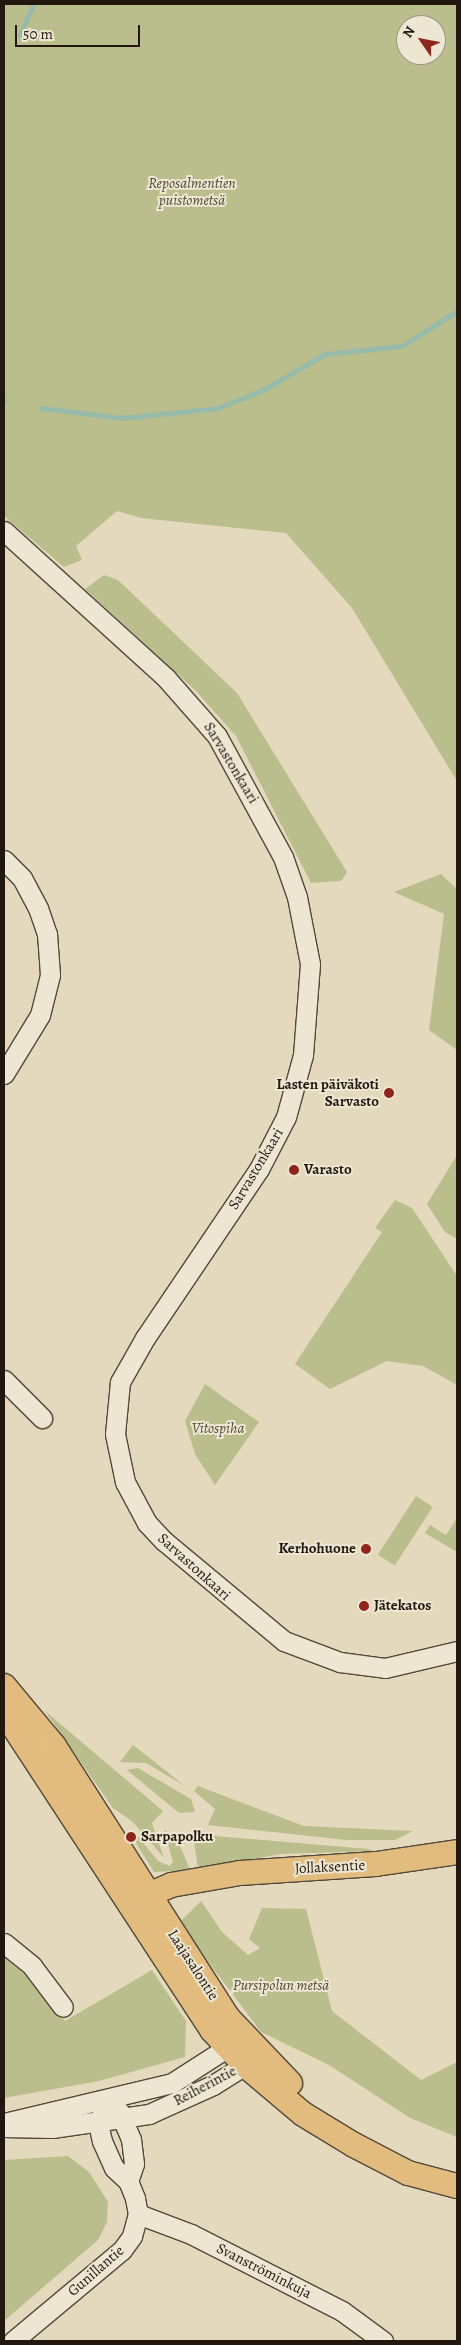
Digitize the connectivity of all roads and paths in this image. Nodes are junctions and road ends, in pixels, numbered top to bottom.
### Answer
1 (4, 531) edge
2 (4, 860) edge
3 (4, 1074) edge
4 (4, 1380) edge
5 (42, 1418) dead end
6 (457, 1651) edge
7 (4, 1686) edge
8 (4, 1712) edge
9 (457, 1852) edge
10 (157, 1901) junction
11 (4, 1943) edge
12 (63, 2007) dead end
13 (241, 2052) junction
14 (108, 2099) junction
15 (126, 2119) junction
16 (4, 2123) edge
17 (98, 2124) junction
18 (4, 2127) edge
19 (128, 2181) junction
20 (451, 2184) edge
21 (138, 2214) junction
22 (14, 2341) edge
23 (383, 2341) edge

1 - 6 street, Sarvastonkaari
2 - 3 street
4 - 5 street
7 - 10 main road, Laajasalontie
8 - 10 main road, Laajasalontie
9 - 10 main road, Jollaksentie
10 - 13 main road, Laajasalontie
11 - 12 street
13 - 14 street, Reiherintie
13 - 15 street, Reiherintie
13 - 20 main road, Laajasalontie
14 - 15 street
14 - 16 street, Reiherintie
14 - 17 street
15 - 17 street, Reiherintie
15 - 19 street
17 - 18 street, Reiherintie
17 - 19 street
19 - 21 street
21 - 22 street, Gunillantie
21 - 23 street, Svanströminkuja

